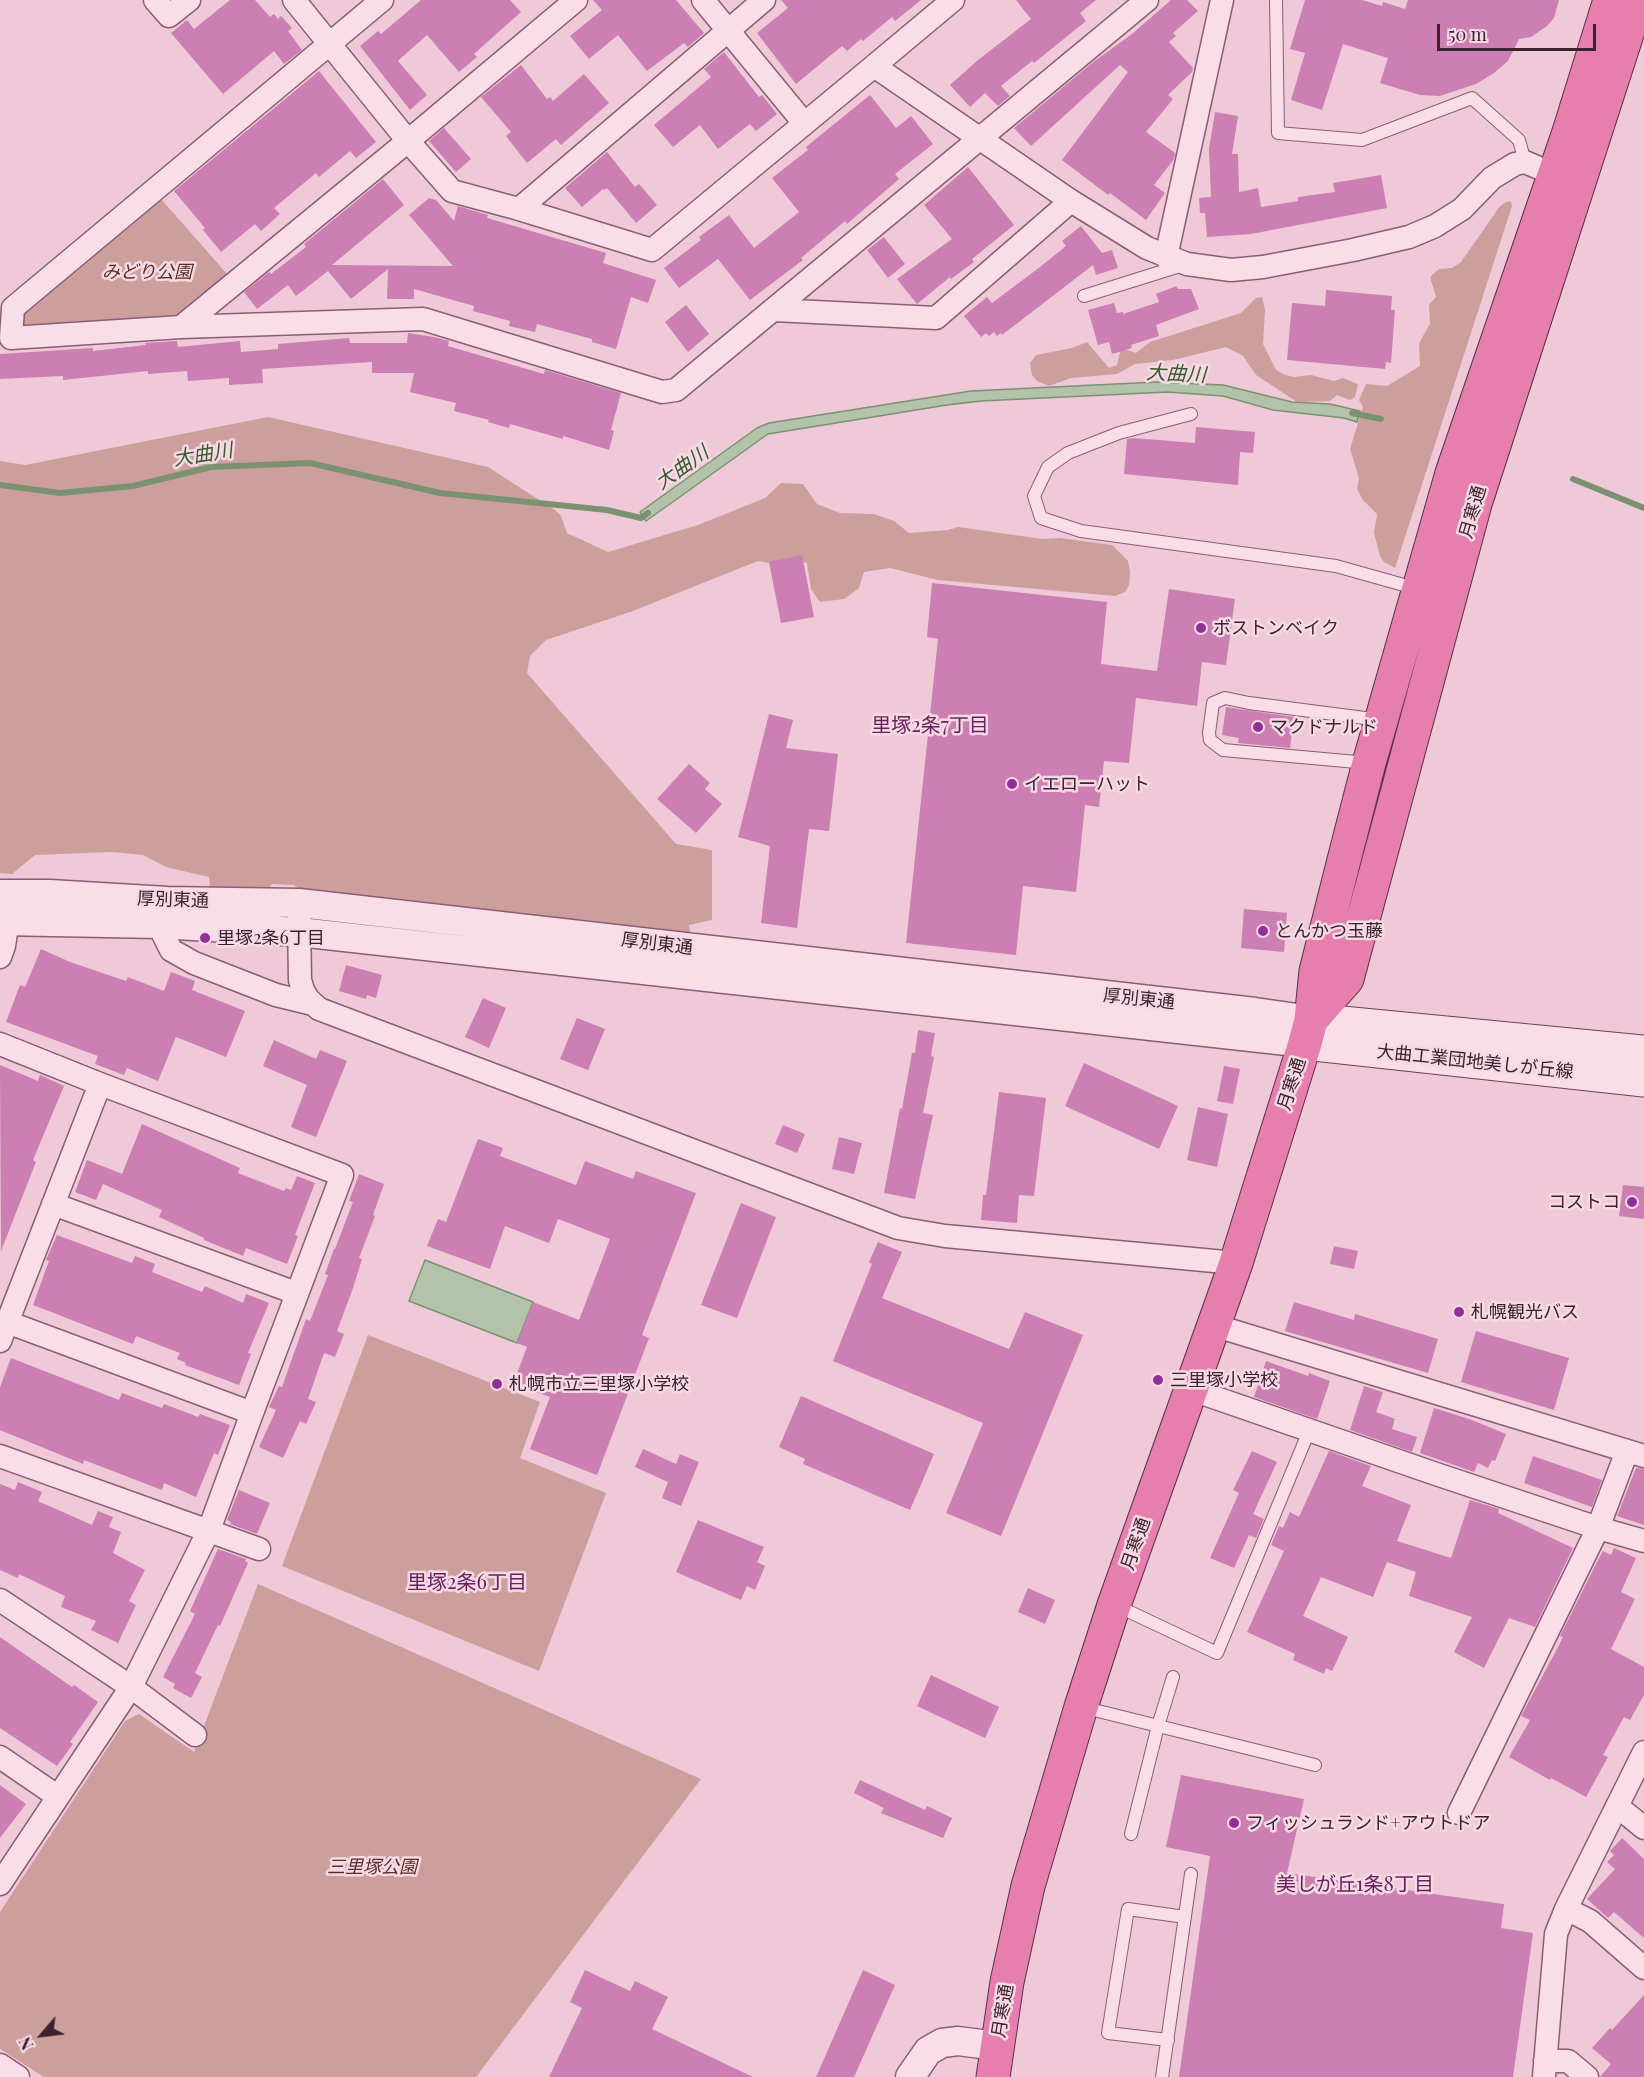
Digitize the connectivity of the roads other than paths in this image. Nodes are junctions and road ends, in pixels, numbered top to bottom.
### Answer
1 (155, 0) edge
2 (189, 0) edge
3 (294, 0) edge
4 (382, 0) edge
5 (576, 0) edge
6 (703, 0) edge
7 (764, 0) edge
8 (953, 0) edge
9 (1147, 0) edge
10 (1222, 0) edge
11 (1276, 0) edge
12 (1610, 0) edge
13 (1638, 0) edge
14 (729, 29) junction
15 (330, 43) junction
16 (874, 66) junction
17 (804, 123) junction
18 (980, 140) junction
19 (408, 141) junction
20 (1553, 172) junction
21 (1071, 201) junction
22 (519, 209) junction
23 (1177, 260) junction
24 (1084, 296) dead end
25 (774, 310) junction
26 (181, 327) junction
27 (1191, 414) dead end
28 (1419, 589) junction
29 (1382, 721) junction
30 (1369, 763) junction
31 (299, 903) junction
32 (5, 907) edge
33 (158, 924) junction
34 (299, 932) junction
35 (0, 957) edge
36 (313, 1004) junction
37 (1308, 1032) junction
38 (0, 1044) edge
39 (1644, 1052) edge
40 (1644, 1080) edge
41 (100, 1084) junction
42 (53, 1204) junction
43 (1236, 1263) junction
44 (296, 1293) junction
45 (1213, 1325) junction
46 (4, 1332) edge
47 (1190, 1389) junction
48 (252, 1413) junction
49 (1309, 1431) junction
50 (1635, 1453) edge
51 (0, 1456) edge
52 (1598, 1528) junction
53 (209, 1530) junction
54 (1644, 1541) edge
55 (259, 1549) dead end
56 (0, 1600) edge
57 (1114, 1605) junction
58 (1173, 1677) dead end
59 (131, 1687) junction
60 (1081, 1707) junction
61 (1158, 1726) junction
62 (195, 1735) dead end
63 (1644, 1752) edge
64 (0, 1756) edge
65 (1315, 1765) dead end
66 (57, 1796) junction
67 (1617, 1806) junction
68 (1459, 1813) dead end
69 (1644, 1828) edge
70 (1131, 1834) dead end
71 (1191, 1874) dead end
72 (0, 1884) edge
73 (1566, 1909) junction
74 (1185, 1917) junction
75 (1644, 1968) edge
76 (1168, 2040) junction
77 (995, 2062) edge
78 (0, 2065) edge
79 (1544, 2069) edge
80 (18, 2077) edge
81 (910, 2077) edge
82 (1162, 2077) edge
83 (1587, 2077) edge

1 - 2 street
3 - 15 street
4 - 15 street
5 - 19 street
6 - 14 street
7 - 14 street
8 - 16 street
9 - 18 street
10 - 23 street
11 - 20 lane
12 - 20 highway, 月寒通
13 - 20 highway, 月寒通
14 - 17 street
14 - 22 street
15 - 19 street
15 - 26 street
16 - 17 street
16 - 18 street
17 - 22 street
18 - 21 street
18 - 25 street
19 - 22 street
19 - 26 street
20 - 23 street
20 - 28 highway, 月寒通
20 - 37 highway, 月寒通
21 - 23 street
21 - 25 street
23 - 24 lane
25 - 26 street
27 - 28 lane
28 - 29 highway, 月寒通
29 - 30 highway, 月寒通
29 - 30 lane
30 - 37 highway, 月寒通
31 - 32 street, 厚別東通
31 - 34 street
31 - 37 street, 厚別東通
32 - 33 street, 厚別東通
32 - 35 street
33 - 34 street, 厚別東通
33 - 36 street
34 - 36 street
34 - 37 street, 厚別東通
36 - 43 street
37 - 39 main road, 大曲工業団地美しが丘線
37 - 40 main road, 大曲工業団地美しが丘線
37 - 43 highway, 月寒通
38 - 41 street
41 - 42 street
41 - 44 street
42 - 44 street
42 - 46 street
43 - 45 highway, 月寒通
44 - 48 street
45 - 47 highway, 月寒通
45 - 50 street
46 - 48 street
47 - 49 street
47 - 57 highway, 月寒通
48 - 53 street
49 - 52 street
49 - 57 lane
50 - 52 street
51 - 53 street
52 - 54 street
52 - 68 street
53 - 55 street
53 - 59 street
56 - 59 street
57 - 60 highway, 月寒通
58 - 61 lane
59 - 62 street
59 - 66 street
60 - 61 lane
60 - 77 highway, 月寒通
61 - 65 lane
61 - 70 lane
63 - 67 street
64 - 66 street
66 - 72 street
67 - 69 street
67 - 73 street
71 - 74 lane
73 - 75 street
73 - 79 street
74 - 76 lane
74 - 76 lane
76 - 82 lane
77 - 81 street
78 - 80 street
79 - 83 street

